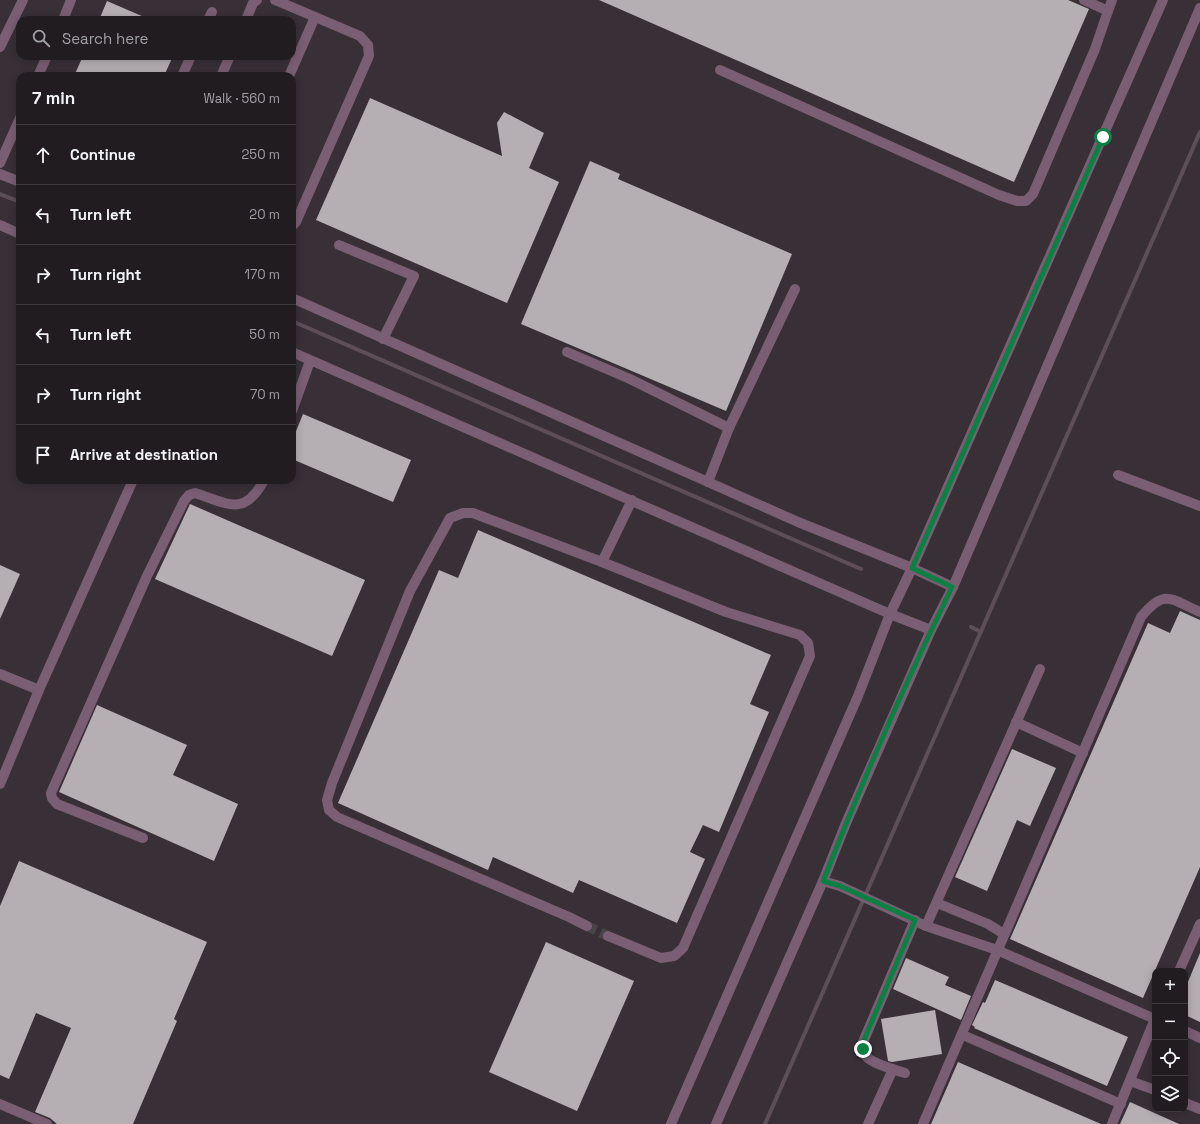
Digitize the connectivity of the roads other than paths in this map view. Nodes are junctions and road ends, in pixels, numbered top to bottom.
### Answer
1 (23, 0) edge
2 (71, 0) edge
3 (257, 0) edge
4 (275, 0) edge
5 (1084, 0) edge
6 (1112, 0) edge
7 (1163, 0) edge
8 (1200, 8) edge
9 (1108, 11) junction
10 (65, 16) edge
11 (248, 16) edge
12 (315, 17) junction
13 (0, 47) edge
14 (45, 60) edge
15 (189, 60) edge
16 (228, 60) edge
17 (720, 70) dead end
18 (40, 72) edge
19 (184, 72) edge
20 (223, 72) edge
21 (291, 72) edge
22 (16, 127) edge
23 (0, 163) edge
24 (0, 174) edge
25 (16, 180) edge
26 (296, 222) edge
27 (0, 225) edge
28 (16, 232) edge
29 (339, 245) dead end
30 (795, 289) dead end
31 (296, 300) edge
32 (383, 338) junction
33 (568, 352) dead end
34 (296, 354) edge
35 (310, 362) junction
36 (296, 400) edge
37 (729, 428) junction
38 (1118, 475) dead end
39 (708, 482) junction
40 (131, 484) edge
41 (262, 484) edge
42 (632, 500) junction
43 (1200, 506) edge
44 (602, 562) junction
45 (912, 568) junction
46 (952, 587) junction
47 (1200, 612) edge
48 (890, 614) junction
49 (931, 630) junction
50 (1040, 668) dead end
51 (0, 674) edge
52 (39, 690) junction
53 (1016, 722) junction
54 (1083, 753) junction
55 (0, 783) edge
56 (143, 838) dead end
57 (823, 881) junction
58 (937, 903) junction
59 (915, 920) junction
60 (1200, 924) edge
61 (586, 926) tunnel mouth
62 (926, 926) junction
63 (1004, 934) junction
64 (608, 936) tunnel mouth
65 (997, 950) junction
66 (1180, 968) edge
67 (1152, 1018) edge
68 (1152, 1026) edge
69 (1188, 1032) edge
70 (963, 1035) junction
71 (1200, 1038) edge
72 (893, 1069) junction
73 (905, 1074) dead end
74 (1130, 1081) junction
75 (1152, 1089) edge
76 (1188, 1103) edge
77 (0, 1104) edge
78 (1121, 1104) junction
79 (1200, 1108) edge
80 (47, 1124) edge
81 (671, 1124) edge
82 (716, 1124) edge
83 (868, 1124) edge
84 (923, 1124) edge
85 (1112, 1124) edge

1 - 13 street
2 - 10 street
3 - 11 street
4 - 12 street
5 - 9 street
6 - 9 street
7 - 45 street
8 - 46 street
9 - 17 street
12 - 21 street
12 - 26 street
14 - 18 street
15 - 19 street
16 - 20 street
22 - 23 street
24 - 25 street
27 - 28 street
29 - 32 street
30 - 37 street
31 - 32 street
32 - 39 street
33 - 37 street
34 - 35 street
35 - 36 street
35 - 42 street
37 - 39 street
38 - 43 street
39 - 45 street
40 - 52 street
41 - 56 street
42 - 44 street
42 - 48 street
44 - 61 street
44 - 64 street
45 - 46 street
45 - 48 street
46 - 49 street
47 - 54 street
48 - 49 street
48 - 81 street
49 - 57 street
50 - 53 street
51 - 52 street
52 - 55 street
53 - 54 street
53 - 58 street
54 - 63 street
57 - 59 street
57 - 82 street
58 - 62 street
58 - 63 street
59 - 62 street
59 - 72 street
60 - 66 street
62 - 65 street
63 - 65 street
65 - 67 street
65 - 70 street
68 - 74 street
69 - 71 street
70 - 78 street
70 - 84 street
72 - 73 street
72 - 83 street
74 - 75 street
74 - 78 street
76 - 79 street
77 - 80 street
78 - 85 street

